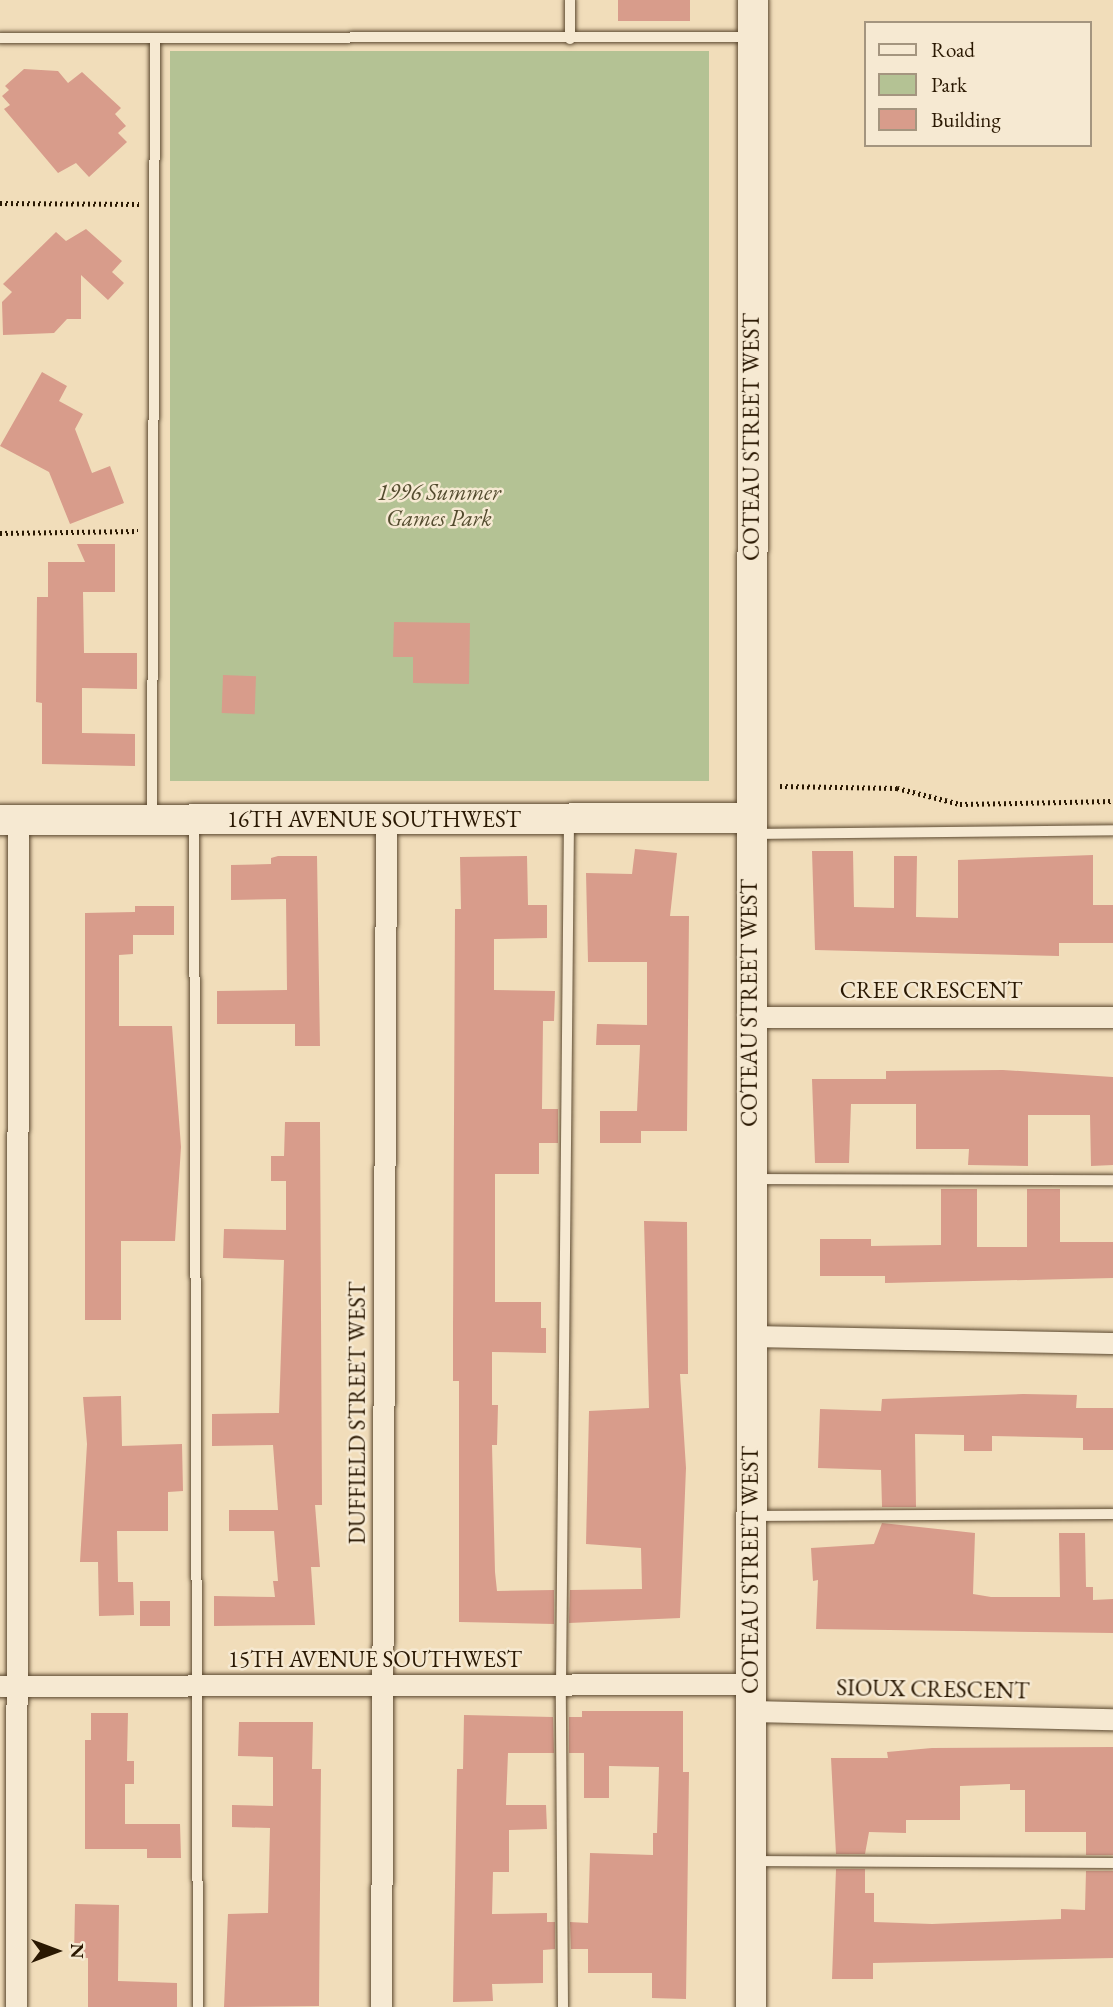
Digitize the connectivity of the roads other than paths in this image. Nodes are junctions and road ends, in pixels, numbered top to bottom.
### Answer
1 (570, 0) edge
2 (753, 0) edge
3 (753, 37) junction
4 (0, 38) edge
5 (155, 38) junction
6 (570, 39) junction
7 (386, 818) junction
8 (569, 818) junction
9 (152, 819) junction
10 (194, 819) junction
11 (9, 820) edge
12 (749, 826) junction
13 (1113, 830) edge
14 (749, 1017) junction
15 (1113, 1017) edge
16 (750, 1179) junction
17 (1113, 1180) edge
18 (749, 1336) junction
19 (1113, 1343) edge
20 (1113, 1514) edge
21 (751, 1516) junction
22 (200, 1685) junction
23 (381, 1685) junction
24 (561, 1685) junction
25 (8, 1686) edge
26 (751, 1698) junction
27 (1113, 1719) edge
28 (751, 1861) junction
29 (1113, 1863) edge
30 (16, 2007) edge
31 (198, 2007) edge
32 (381, 2007) edge
33 (564, 2007) edge
34 (751, 2007) edge

1 - 6 lane
2 - 3 street, COTEAU STREET WEST
3 - 6 lane
3 - 12 street, COTEAU STREET WEST
4 - 5 lane
5 - 6 lane
5 - 9 lane
7 - 8 street, 16TH AVENUE SOUTHWEST
7 - 10 street, 16TH AVENUE SOUTHWEST
7 - 23 street, DUFFIELD STREET WEST
8 - 12 street, 16TH AVENUE SOUTHWEST
8 - 24 lane
9 - 10 street, 16TH AVENUE SOUTHWEST
9 - 11 street, 16TH AVENUE SOUTHWEST
10 - 22 lane
11 - 25 street
12 - 13 lane
12 - 14 street, COTEAU STREET WEST
14 - 15 street, CREE CRESCENT
14 - 16 street, COTEAU STREET WEST
16 - 17 lane
16 - 18 street, COTEAU STREET WEST
18 - 19 street
18 - 21 street, COTEAU STREET WEST
20 - 21 lane
21 - 26 street, COTEAU STREET WEST
22 - 23 street, 15TH AVENUE SOUTHWEST
22 - 25 street, 15TH AVENUE SOUTHWEST
22 - 31 lane
23 - 24 street, 15TH AVENUE SOUTHWEST
23 - 32 street, DUFFIELD STREET WEST
24 - 26 street, 15TH AVENUE SOUTHWEST
24 - 33 lane
25 - 30 street
26 - 27 street, SIOUX CRESCENT
26 - 28 street, COTEAU STREET WEST
28 - 29 lane
28 - 34 street, COTEAU STREET WEST

